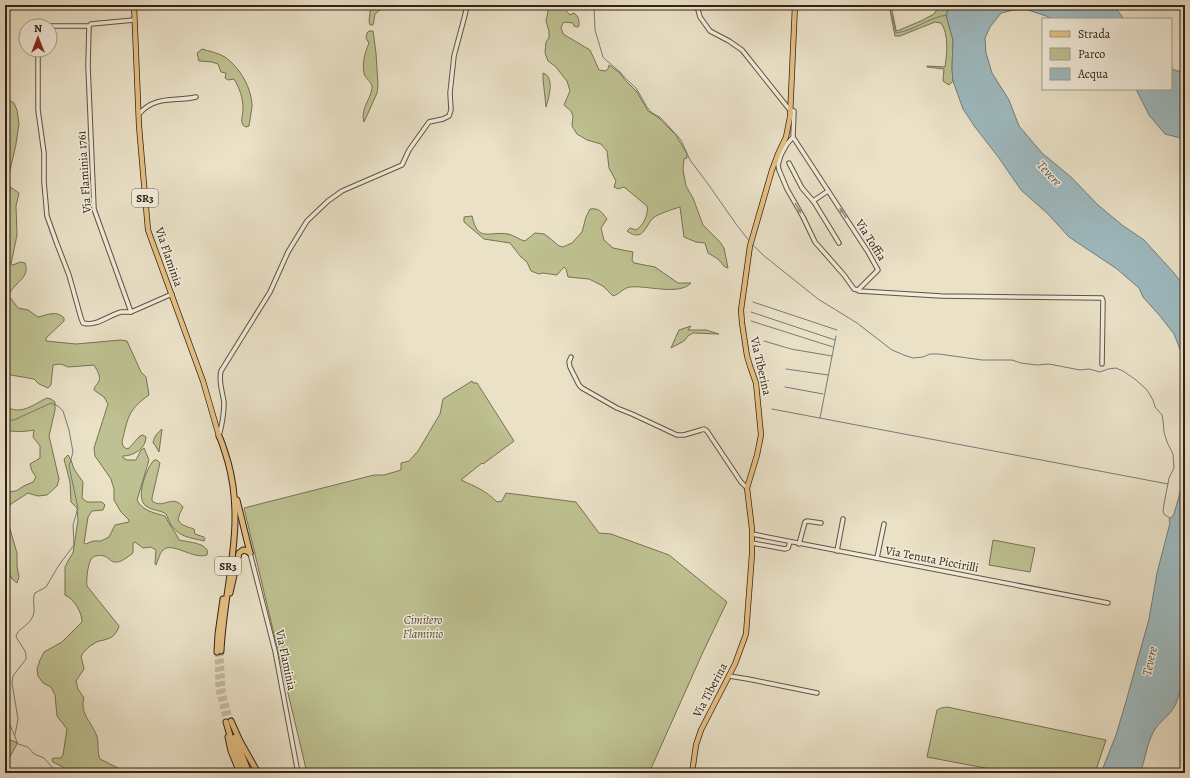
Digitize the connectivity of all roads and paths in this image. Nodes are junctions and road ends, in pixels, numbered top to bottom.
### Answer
1 (134, 5) edge
2 (467, 5) edge
3 (795, 5) edge
4 (697, 6) dead end
5 (134, 20) junction
6 (58, 26) edge
7 (89, 26) junction
8 (38, 58) edge
9 (196, 97) dead end
10 (791, 110) junction
11 (139, 114) junction
12 (793, 137) junction
13 (790, 163) dead end
14 (776, 172) junction
15 (828, 191) junction
16 (813, 201) junction
17 (839, 243) dead end
18 (858, 290) junction
19 (172, 294) junction
20 (131, 312) junction
21 (571, 357) dead end
22 (1102, 364) dead end
23 (219, 436) junction
24 (232, 483) junction
25 (747, 488) junction
26 (843, 519) dead end
27 (821, 523) dead end
28 (884, 524) dead end
29 (752, 534) junction
30 (790, 542) junction
31 (752, 543) junction
32 (800, 544) junction
33 (837, 551) junction
34 (250, 553) junction
35 (877, 558) junction
36 (5, 576) edge
37 (5, 586) edge
38 (1108, 603) dead end
39 (224, 613) junction
40 (729, 676) junction
41 (817, 693) dead end
42 (228, 722) junction
43 (240, 773) edge
44 (245, 773) edge
45 (249, 773) edge
46 (258, 773) edge
47 (298, 773) edge
48 (692, 773) edge

1 - 5 main road, Via Flaminia / SR3
2 - 23 street
3 - 10 main road, Via Tiberina
4 - 10 street
5 - 7 street
5 - 11 main road, Via Flaminia / SR3
6 - 7 street
7 - 20 street, Via Flaminia 1761
8 - 20 street
9 - 11 street
10 - 12 street
10 - 14 main road, Via Tiberina
11 - 19 main road, Via Flaminia / SR3
12 - 14 street
12 - 15 street, Via Toffia
13 - 16 street
14 -> 18 street
14 - 25 main road, Via Tiberina
15 - 16 street
18 -> 15 street, Via Toffia
16 - 17 street
18 - 22 street
19 - 20 street
19 - 23 main road, Via Flaminia / SR3
21 - 25 street
23 - 24 highway, Via Flaminia / SR3
23 - 39 highway, Via Flaminia / SR3
24 - 34 highway
24 - 39 highway, Via Flaminia / SR3
25 - 29 main road, Via Tiberina
26 - 33 street
27 - 32 street
28 - 35 street
29 - 30 street, Via Tenuta Piccirilli
29 - 31 main road, Via Tiberina
30 - 31 street
30 - 32 street, Via Tenuta Piccirilli
31 - 40 main road, Via Tiberina
32 - 33 street, Via Tenuta Piccirilli
33 - 35 street, Via Tenuta Piccirilli
34 - 39 highway
34 - 47 street, Via Flaminia
35 - 38 street, Via Tenuta Piccirilli
36 - 37 street
40 - 41 street
40 - 48 main road, Via Tiberina
42 - 43 highway
42 - 44 highway
42 - 45 highway
42 - 46 highway

